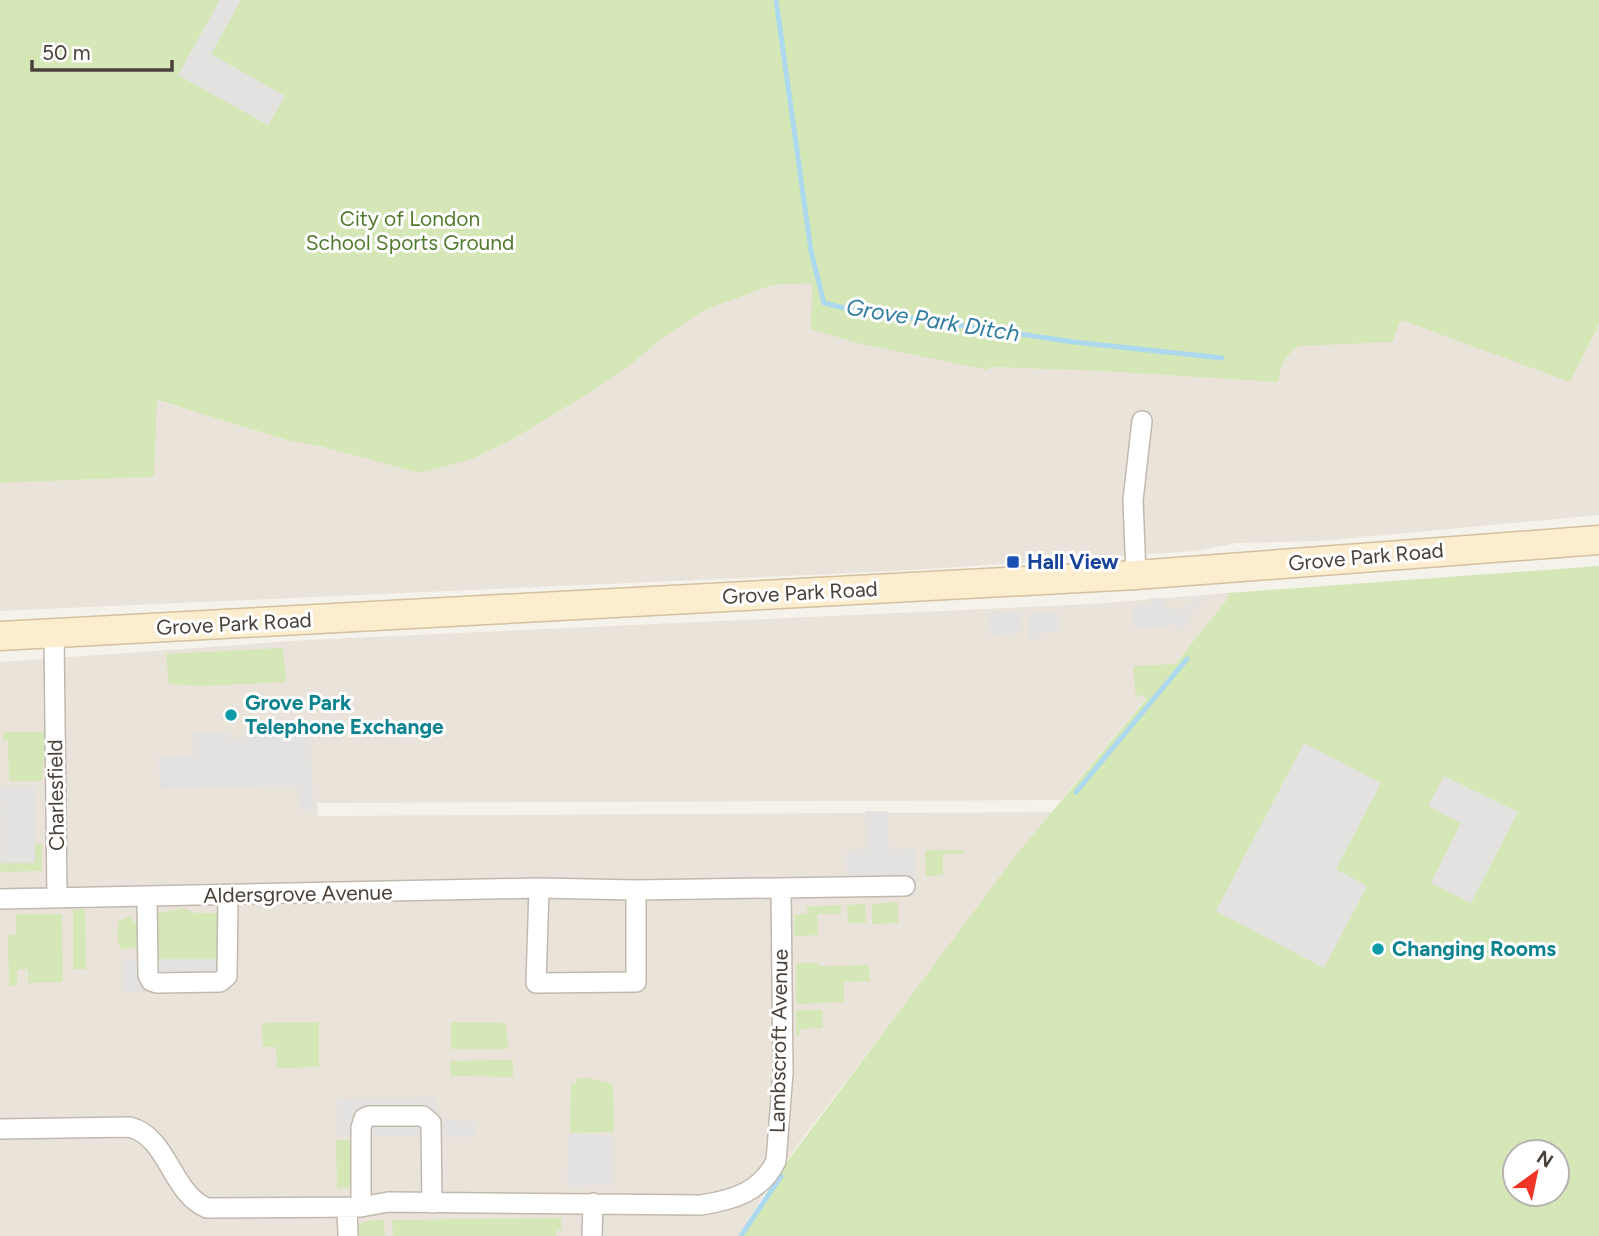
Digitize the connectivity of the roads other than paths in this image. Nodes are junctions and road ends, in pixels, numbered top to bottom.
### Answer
1 (1142, 421) dead end
2 (1599, 540) edge
3 (1136, 575) junction
4 (54, 634) junction
5 (0, 636) edge
6 (905, 886) dead end
7 (539, 888) junction
8 (781, 889) junction
9 (636, 890) junction
10 (228, 895) junction
11 (147, 897) junction
12 (57, 898) junction
13 (0, 899) edge
14 (0, 1129) edge
15 (432, 1203) junction
16 (593, 1203) junction
17 (354, 1207) junction
18 (348, 1236) edge
19 (593, 1236) edge

1 - 3 street
2 - 3 main road, Grove Park Road
3 - 4 main road, Grove Park Road
4 - 5 main road, Grove Park Road
4 - 12 street, Charlesfield
6 - 8 street, Aldersgrove Avenue
7 - 9 street, Aldersgrove Avenue
7 - 9 street
7 - 10 street, Aldersgrove Avenue
8 - 9 street, Aldersgrove Avenue
8 - 16 street, Lambscroft Avenue
10 - 11 street, Aldersgrove Avenue
10 - 11 street
11 - 12 street, Aldersgrove Avenue
12 - 13 street
14 - 17 street, Lambscroft Avenue
15 - 16 street, Lambscroft Avenue
15 - 17 street, Lambscroft Avenue
15 - 17 street
16 - 19 street
17 - 18 street

